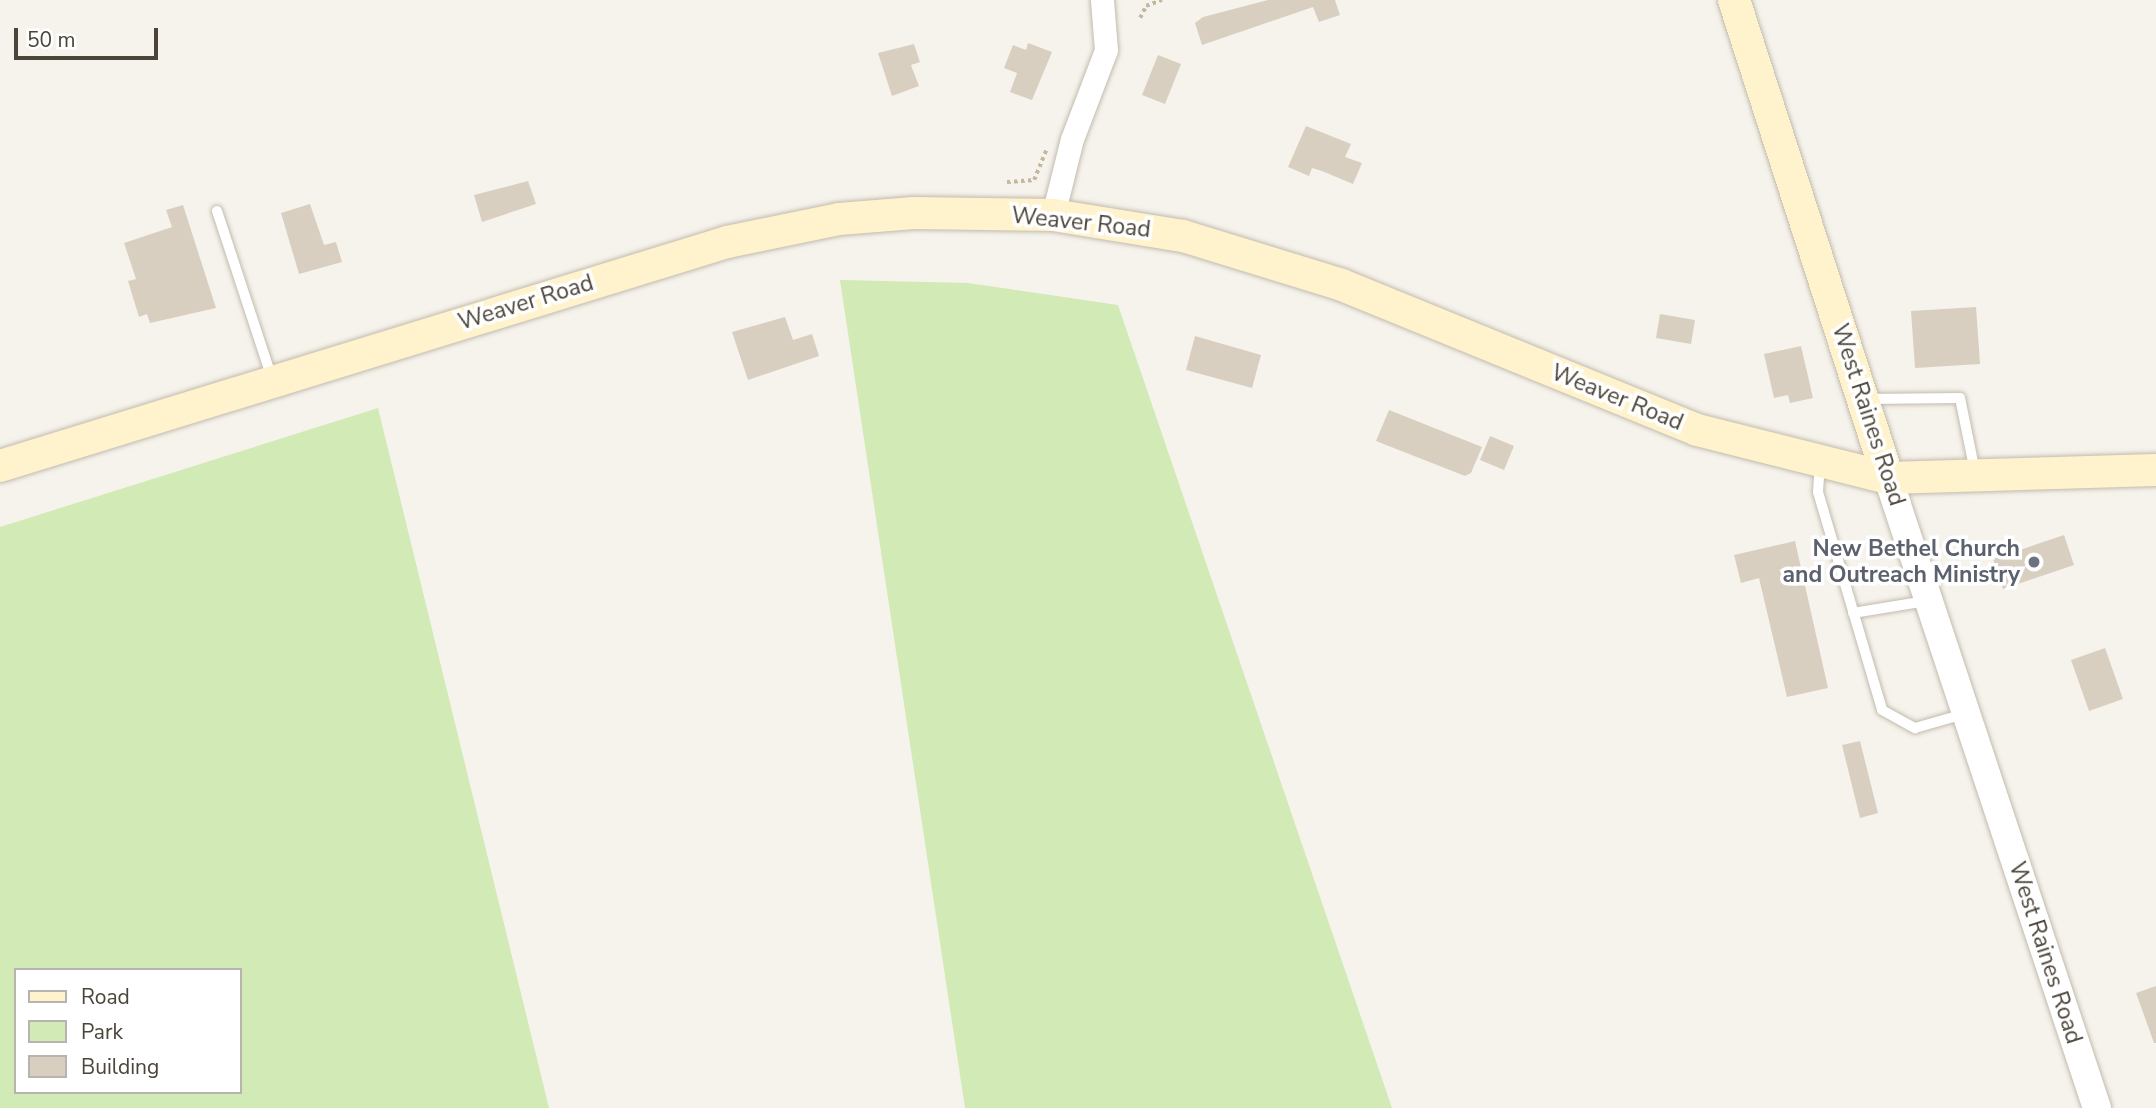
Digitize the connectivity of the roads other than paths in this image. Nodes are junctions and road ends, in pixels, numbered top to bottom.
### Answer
1 (1102, 0) edge
2 (1734, 0) edge
3 (217, 211) dead end
4 (1053, 215) junction
5 (273, 381) junction
6 (1864, 399) junction
7 (1820, 462) junction
8 (0, 466) edge
9 (2156, 470) edge
10 (1888, 478) junction
11 (1976, 478) junction
12 (1929, 601) junction
13 (1853, 613) junction
14 (1966, 713) junction
15 (2097, 1108) edge

1 - 4 street
2 - 6 main road, West Raines Road
3 - 5 lane
4 - 5 main road, Weaver Road
4 - 7 main road, Weaver Road
5 - 8 main road, Weaver Road
6 - 10 main road, West Raines Road
6 - 11 lane
7 - 10 main road, Weaver Road
7 - 13 lane
9 - 11 main road, Weaver Road
10 - 11 main road, Weaver Road
10 - 12 street, West Raines Road
12 - 13 lane
12 - 14 street, West Raines Road
13 - 14 lane
14 - 15 street, West Raines Road

